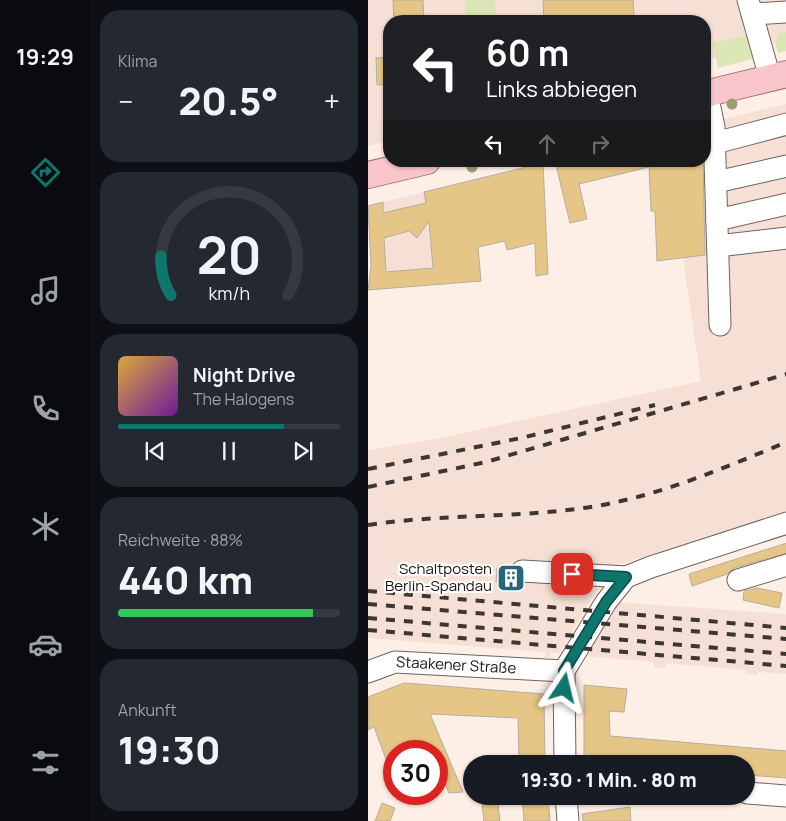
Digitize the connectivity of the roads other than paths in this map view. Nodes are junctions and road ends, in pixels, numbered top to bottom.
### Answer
1 (750, 7) edge
2 (786, 12) edge
3 (778, 76) edge
4 (711, 93) edge
5 (711, 121) edge
6 (786, 124) edge
7 (715, 143) junction
8 (786, 166) edge
9 (403, 167) edge
10 (368, 176) edge
11 (716, 182) junction
12 (786, 204) edge
13 (717, 220) junction
14 (786, 238) edge
15 (718, 246) junction
16 (720, 325) dead end
17 (786, 523) edge
18 (786, 565) edge
19 (522, 570) dead end
20 (626, 577) junction
21 (738, 580) dead end
22 (564, 671) junction
23 (368, 672) edge
24 (565, 755) edge
25 (755, 794) edge
26 (786, 796) edge
27 (567, 805) edge
28 (568, 821) edge

1 - 2 street
1 - 3 street
3 - 4 main road
5 - 7 street
6 - 7 street
7 - 11 street
8 - 11 street
9 - 10 main road
11 - 13 street
12 - 13 street
13 - 15 street
14 - 15 street
15 - 16 street
17 - 20 street
18 - 21 street
19 - 20 street
20 - 22 street
22 - 23 street, Staakener Straße
22 - 24 street
25 - 26 street
27 - 28 street

